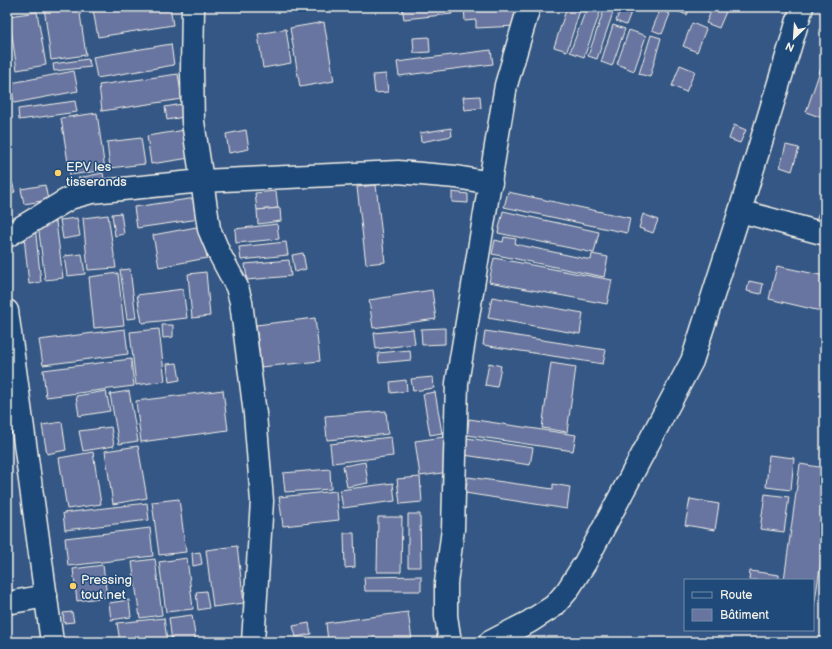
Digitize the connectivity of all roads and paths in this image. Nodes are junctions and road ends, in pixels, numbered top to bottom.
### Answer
1 (193, 7) edge
2 (529, 7) edge
3 (802, 7) edge
4 (202, 181) junction
5 (491, 182) junction
6 (740, 211) junction
7 (825, 234) edge
8 (7, 236) edge
9 (7, 311) edge
10 (46, 596) junction
11 (7, 603) edge
12 (52, 642) edge
13 (253, 642) edge
14 (450, 642) edge
15 (490, 642) edge

1 - 4 street
2 - 5 street
3 - 6 street
4 - 5 street
4 - 8 street
4 - 13 street
5 - 14 street
6 - 7 street
6 - 15 street
9 - 10 street
10 - 11 street
10 - 12 street

